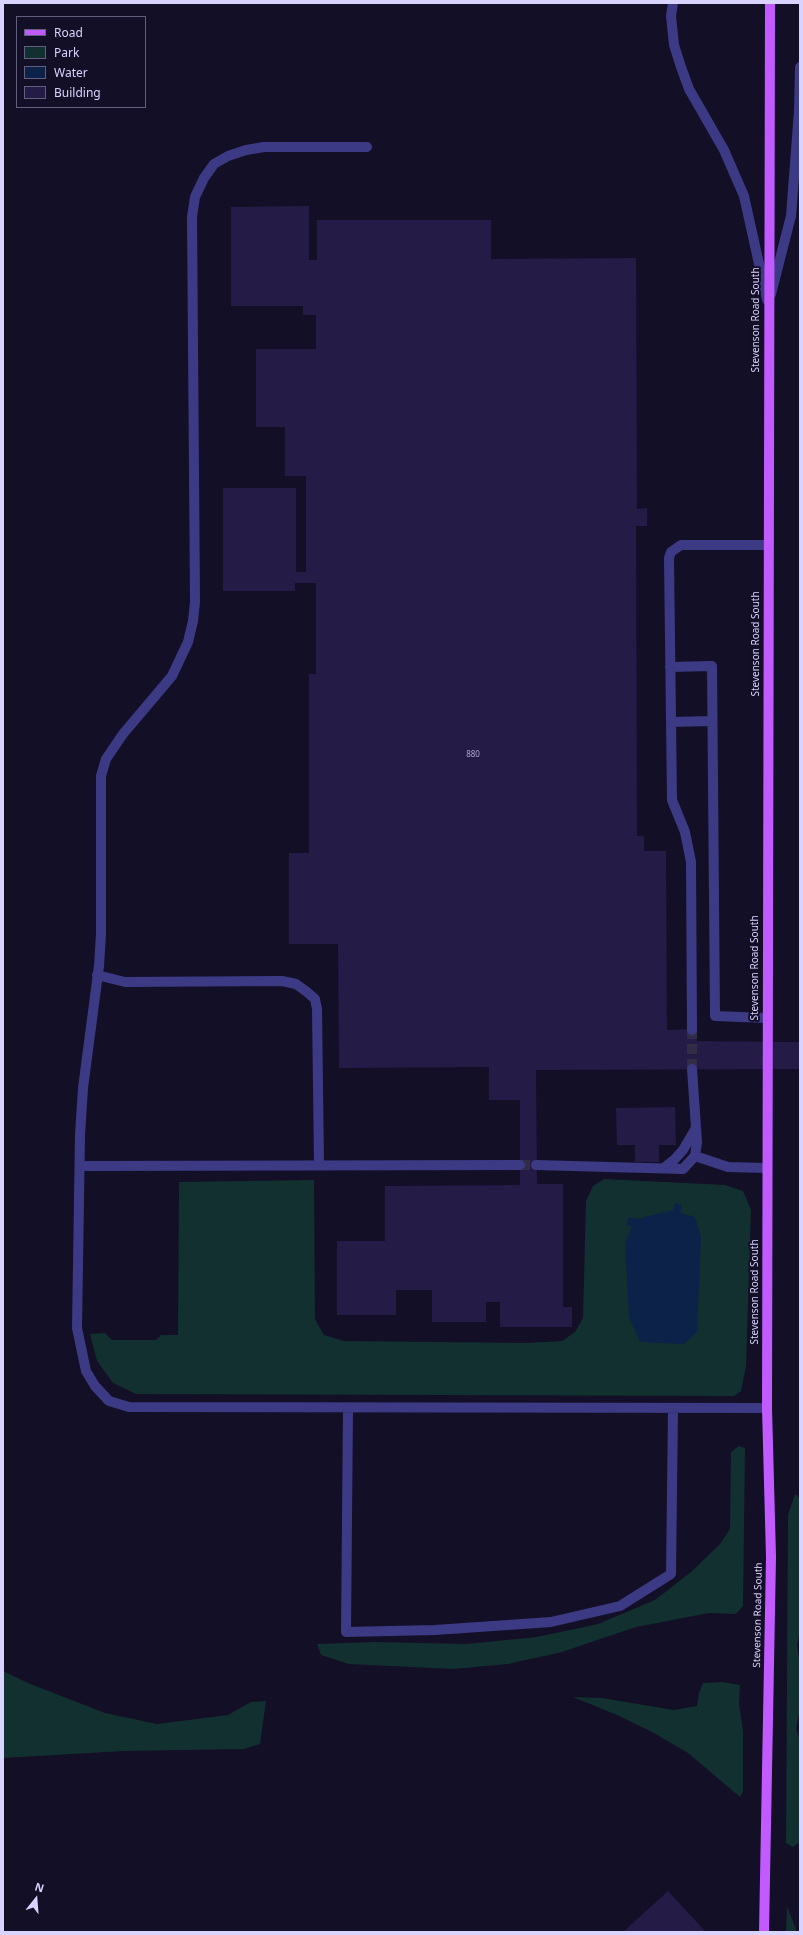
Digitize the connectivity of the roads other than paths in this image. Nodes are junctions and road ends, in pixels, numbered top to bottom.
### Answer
1 (673, 3) edge
2 (770, 3) edge
3 (800, 67) edge
4 (367, 147) dead end
5 (768, 306) junction
6 (768, 545) junction
7 (670, 667) junction
8 (712, 721) junction
9 (671, 722) junction
10 (97, 975) junction
11 (767, 1018) junction
12 (692, 1030) tunnel mouth
13 (692, 1069) tunnel mouth
14 (696, 1128) junction
15 (695, 1156) junction
16 (319, 1164) junction
17 (520, 1165) tunnel mouth
18 (536, 1165) tunnel mouth
19 (81, 1166) junction
20 (664, 1168) junction
21 (767, 1168) junction
22 (348, 1408) junction
23 (673, 1408) junction
24 (767, 1408) junction
25 (764, 1932) edge

1 - 5 lane
2 - 5 main road, Stevenson Road South
3 - 5 lane
4 - 10 lane
5 - 6 main road, Stevenson Road South
6 - 7 lane
6 - 11 main road, Stevenson Road South
7 - 8 lane
7 - 9 lane
8 - 9 lane
8 - 11 lane
9 - 12 lane
10 - 16 lane
10 - 19 lane
11 - 21 main road, Stevenson Road South
13 - 14 lane
14 - 15 lane
14 - 20 lane
15 - 20 lane
15 - 21 lane
16 - 17 lane
16 - 19 lane
18 - 20 lane
19 - 22 lane
21 - 24 main road, Stevenson Road South
22 - 23 lane
22 - 23 lane
23 - 24 lane
24 - 25 main road, Stevenson Road South

